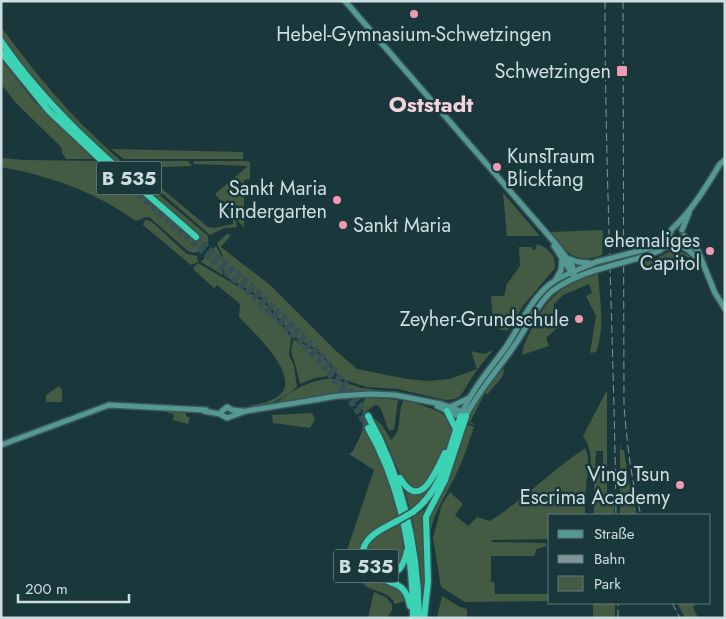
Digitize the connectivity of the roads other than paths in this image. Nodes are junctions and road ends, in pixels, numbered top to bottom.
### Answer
1 (344, 1) edge
2 (1, 41) edge
3 (2, 54) edge
4 (722, 162) edge
5 (118, 176) tunnel mouth
6 (694, 204) junction
7 (676, 228) junction
8 (683, 233) junction
9 (196, 237) tunnel mouth
10 (672, 238) junction
11 (665, 248) junction
12 (565, 258) junction
13 (596, 262) junction
14 (703, 265) junction
15 (573, 274) junction
16 (555, 280) junction
17 (725, 308) edge
18 (470, 398) junction
19 (448, 409) junction
20 (222, 413) junction
21 (231, 413) junction
22 (463, 415) junction
23 (368, 416) tunnel mouth
24 (368, 428) tunnel mouth
25 (456, 428) junction
26 (1, 445) edge
27 (450, 446) junction
28 (394, 471) junction
29 (435, 498) junction
30 (414, 513) junction
31 (397, 522) junction
32 (408, 544) junction
33 (413, 618) edge
34 (419, 618) edge
35 (424, 618) edge

1 - 12 street
2 - 9 highway, B 535
3 - 5 highway, B 535
4 - 6 street
6 - 7 street
6 - 8 street
7 - 8 street
7 - 10 street
8 - 10 street
8 - 14 street
10 - 11 street
10 - 13 street, bridge
11 - 14 street
11 - 15 street, bridge
12 - 13 street
12 - 15 street
12 - 16 street
13 - 15 street
14 - 17 street
15 - 16 street
15 - 22 street
16 - 18 street
18 - 19 street
18 - 22 street
19 - 21 street
19 - 22 street
19 - 25 highway
20 - 21 street
20 - 21 street
20 - 26 street
22 - 25 highway, B 535
22 - 29 highway, B 535
23 - 28 highway, B 535
24 - 32 highway, B 535
25 - 27 highway, B 535
27 - 28 highway, B 535
27 - 30 highway, B 535
28 - 34 highway, B 535
29 - 30 highway, B 535
29 - 35 highway, B 535
30 - 31 highway, B 535, bridge
31 - 32 highway, B 535
31 - 33 highway, B 535
32 - 33 highway, B 535

